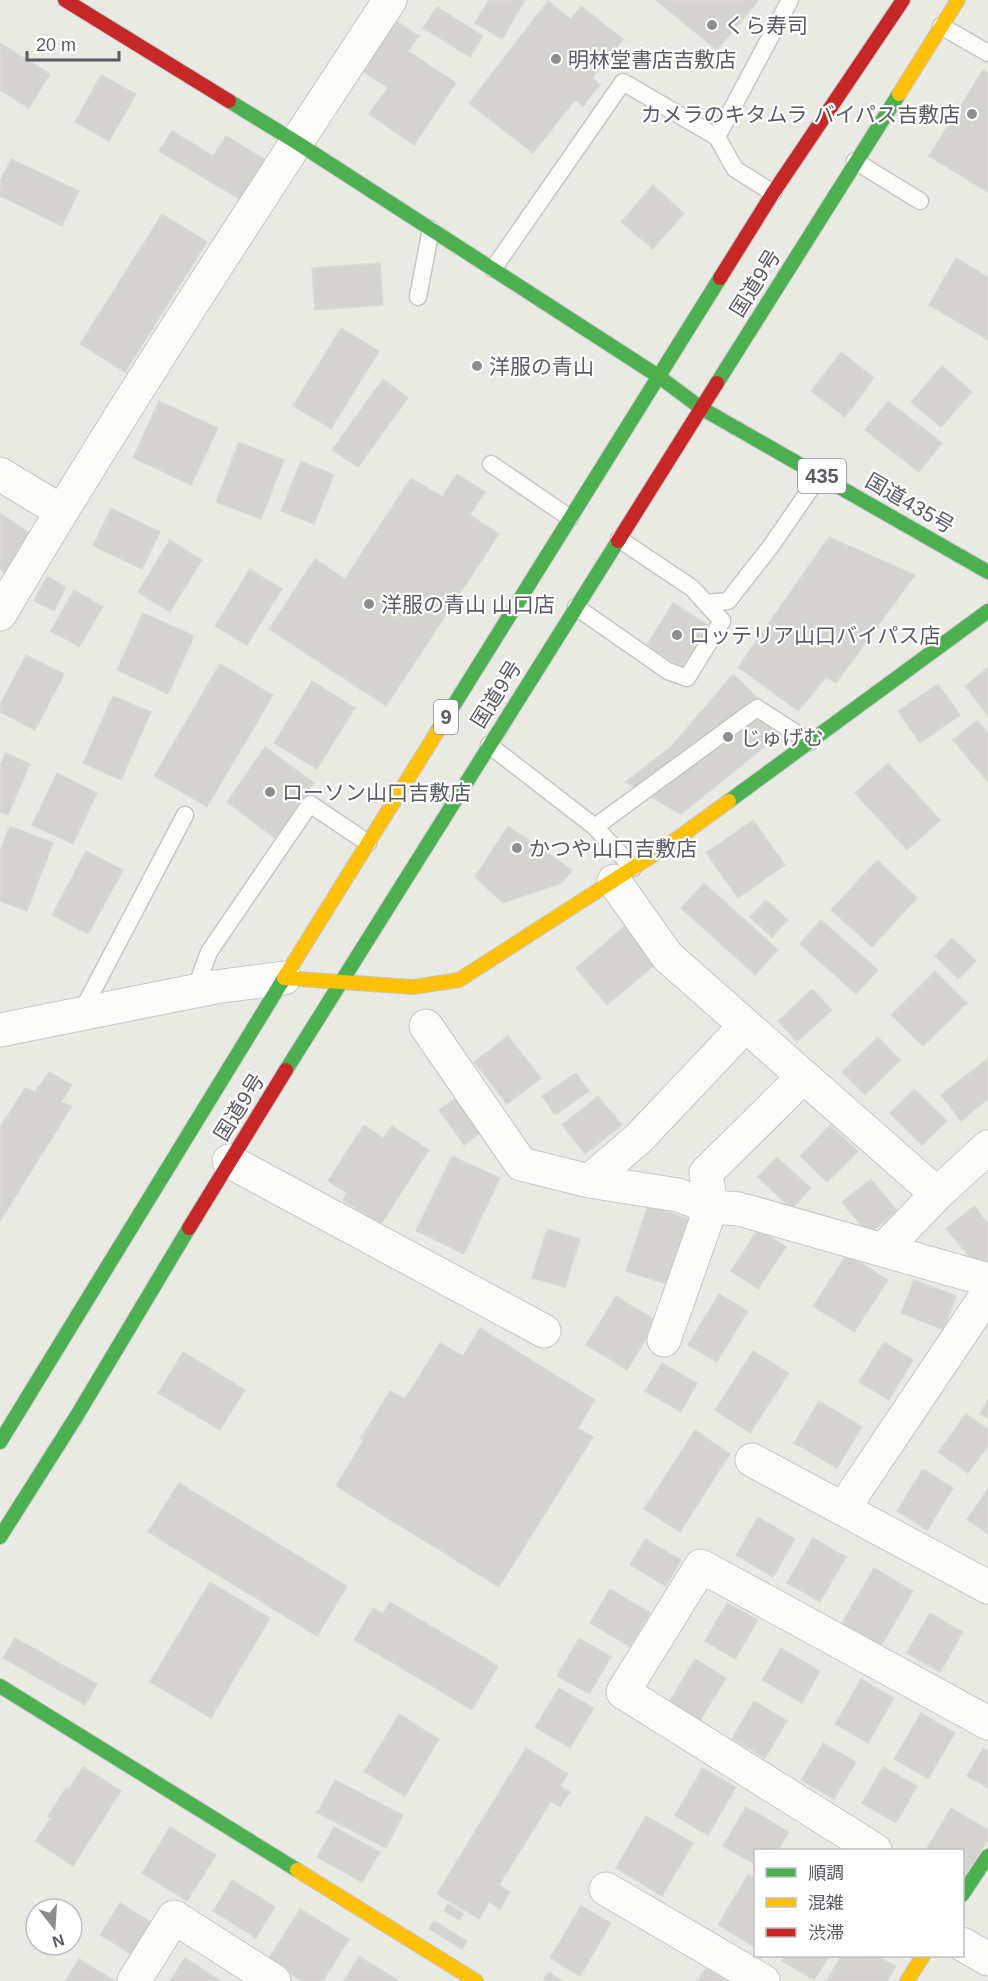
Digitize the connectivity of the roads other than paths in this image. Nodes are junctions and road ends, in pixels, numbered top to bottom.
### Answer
1 (65, 0) edge
2 (390, 0) edge
3 (790, 0) edge
4 (903, 0) edge
5 (958, 0) edge
6 (941, 26) junction
7 (988, 53) edge
8 (717, 137) junction
9 (296, 142) junction
10 (855, 161) junction
11 (773, 193) junction
12 (920, 201) dead end
13 (431, 229) junction
14 (493, 270) junction
15 (418, 297) dead end
16 (658, 376) junction
17 (702, 408) junction
18 (491, 464) dead end
19 (0, 474) edge
20 (820, 475) junction
21 (61, 511) junction
22 (570, 518) junction
23 (619, 539) junction
24 (988, 572) edge
25 (706, 603) junction
26 (576, 607) junction
27 (988, 611) edge
28 (0, 614) edge
29 (810, 742) junction
30 (489, 745) junction
31 (185, 815) dead end
32 (595, 827) junction
33 (368, 843) junction
34 (623, 874) junction
35 (284, 978) junction
36 (341, 981) junction
37 (195, 990) junction
38 (79, 1015) junction
39 (426, 1026) dead end
40 (745, 1026) junction
41 (0, 1030) edge
42 (803, 1077) junction
43 (988, 1147) edge
44 (230, 1161) junction
45 (589, 1181) junction
46 (938, 1194) junction
47 (711, 1207) junction
48 (884, 1249) junction
49 (988, 1280) edge
50 (988, 1293) edge
51 (544, 1331) dead end
52 (664, 1340) dead end
53 (0, 1442) edge
54 (752, 1460) dead end
55 (843, 1509) junction
56 (0, 1537) edge
57 (988, 1587) edge
58 (0, 1686) edge
59 (988, 1723) edge
60 (872, 1849) edge
61 (988, 1856) edge
62 (606, 1889) dead end
63 (964, 1893) edge
64 (964, 1945) edge
65 (922, 1957) edge
66 (988, 1959) edge
67 (134, 1981) edge
68 (274, 1981) edge
69 (476, 1981) edge
70 (763, 1981) edge
71 (906, 1981) edge

1 - 9 main road, 国道435号
2 - 9 street
3 - 8 lane
4 - 11 main road, 国道9号 / 9
5 - 6 main road, 国道9号
6 - 7 lane
6 - 10 main road, 国道9号
8 - 11 lane
8 - 14 lane
9 - 13 main road, 国道435号
9 - 21 street
10 - 12 lane
10 - 17 main road, 国道9号
11 - 16 main road, 国道9号 / 9
13 - 14 main road, 国道435号
13 - 15 lane
14 - 16 main road, 国道435号
16 - 17 main road, 国道435号 / 435
16 - 22 main road, 国道9号 / 9
17 - 20 main road, 国道435号 / 435
17 - 23 main road, 国道9号
18 - 22 lane
19 - 21 street
20 - 24 main road, 国道435号 / 435
20 - 25 lane
21 - 28 street
22 - 33 main road, 国道9号 / 9
23 - 25 lane
23 - 26 main road, 国道9号
25 - 26 lane
26 - 30 main road, 国道9号
27 - 29 main road
29 - 32 lane
29 - 34 main road
30 - 32 lane
30 - 36 main road, 国道9号
31 - 38 lane
32 - 34 lane
33 - 35 main road, 国道9号 / 9
33 - 37 lane
34 - 36 main road
34 - 40 street
35 - 36 main road
35 - 37 street
35 - 53 main road, 国道9号 / 9
36 - 44 main road, 国道9号
37 - 38 street
38 - 41 street
39 - 45 street
40 - 42 street
40 - 45 street
42 - 46 street
42 - 47 street
43 - 46 street
44 - 51 street
44 - 56 main road, 国道9号
45 - 47 street
46 - 48 street
47 - 48 street
47 - 52 street
48 - 49 street
50 - 55 street
54 - 55 street
55 - 57 street
58 - 69 main road
59 - 60 street
61 - 63 main road
62 - 70 street
64 - 66 street
65 - 71 main road
67 - 68 street

